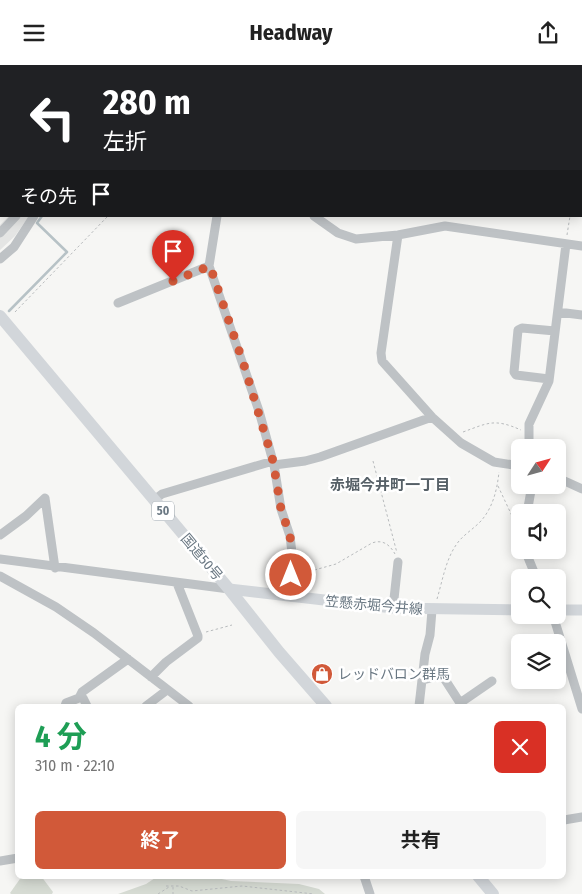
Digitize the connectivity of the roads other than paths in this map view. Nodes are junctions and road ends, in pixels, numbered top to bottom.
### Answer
1 (15, 217) edge
2 (33, 217) edge
3 (217, 217) edge
4 (315, 217) edge
5 (0, 233) edge
6 (398, 235) junction
7 (566, 244) junction
8 (582, 246) edge
9 (1, 255) edge
10 (210, 266) junction
11 (118, 303) dead end
12 (558, 311) junction
13 (582, 315) edge
14 (0, 316) edge
15 (555, 331) junction
16 (549, 380) junction
17 (432, 417) junction
18 (528, 439) edge
19 (274, 463) junction
20 (511, 465) edge
21 (566, 482) edge
22 (582, 489) edge
23 (154, 500) junction
24 (0, 535) edge
25 (0, 559) edge
26 (398, 562) road end
27 (55, 568) junction
28 (0, 576) edge
29 (177, 583) junction
30 (229, 589) junction
31 (291, 597) junction
32 (394, 608) junction
33 (434, 610) junction
34 (511, 610) edge
35 (566, 610) edge
36 (582, 610) edge
37 (556, 624) edge
38 (128, 659) junction
39 (151, 677) junction
40 (423, 679) junction
41 (492, 681) dead end
42 (167, 690) junction
43 (80, 698) junction
44 (65, 704) edge
45 (86, 704) edge
46 (149, 704) edge
47 (186, 704) edge
48 (324, 704) edge
49 (419, 704) edge
50 (460, 704) edge
51 (462, 704) edge
52 (582, 709) edge
53 (582, 817) edge
54 (566, 820) edge
55 (15, 858) edge
56 (0, 861) edge
57 (365, 879) edge
58 (480, 879) edge
59 (370, 894) edge
60 (493, 894) edge

1 - 5 street
2 - 9 street
3 - 10 street
4 - 6 street
6 - 7 street
6 - 17 street
7 - 8 street
7 - 12 street
10 - 11 street
10 - 19 street
12 - 13 street
12 - 15 street
14 - 23 highway, 国道50号 / 50
15 - 16 street
15 - 16 street
16 - 18 street
17 - 19 street
17 - 20 street
19 - 23 street
19 - 31 street
21 - 22 street
23 - 30 highway, 国道50号 / 50
24 - 27 street
25 - 27 street
26 - 32 street
27 - 29 street
28 - 38 street
29 - 30 street
29 - 39 street
30 - 31 main road, 笠懸赤堀今井線
30 - 48 highway, 国道50号 / 50
31 - 32 main road, 笠懸赤堀今井線
32 - 33 main road, 笠懸赤堀今井線
33 - 34 main road, 笠懸赤堀今井線
33 - 40 street
35 - 36 main road
37 - 52 street
38 - 39 street
38 - 43 street
39 - 42 street
40 - 49 street
40 - 50 street
41 - 51 street
42 - 46 street
42 - 47 street
43 - 44 street
43 - 45 street
53 - 54 street
55 - 56 street
57 - 59 street
58 - 60 highway

